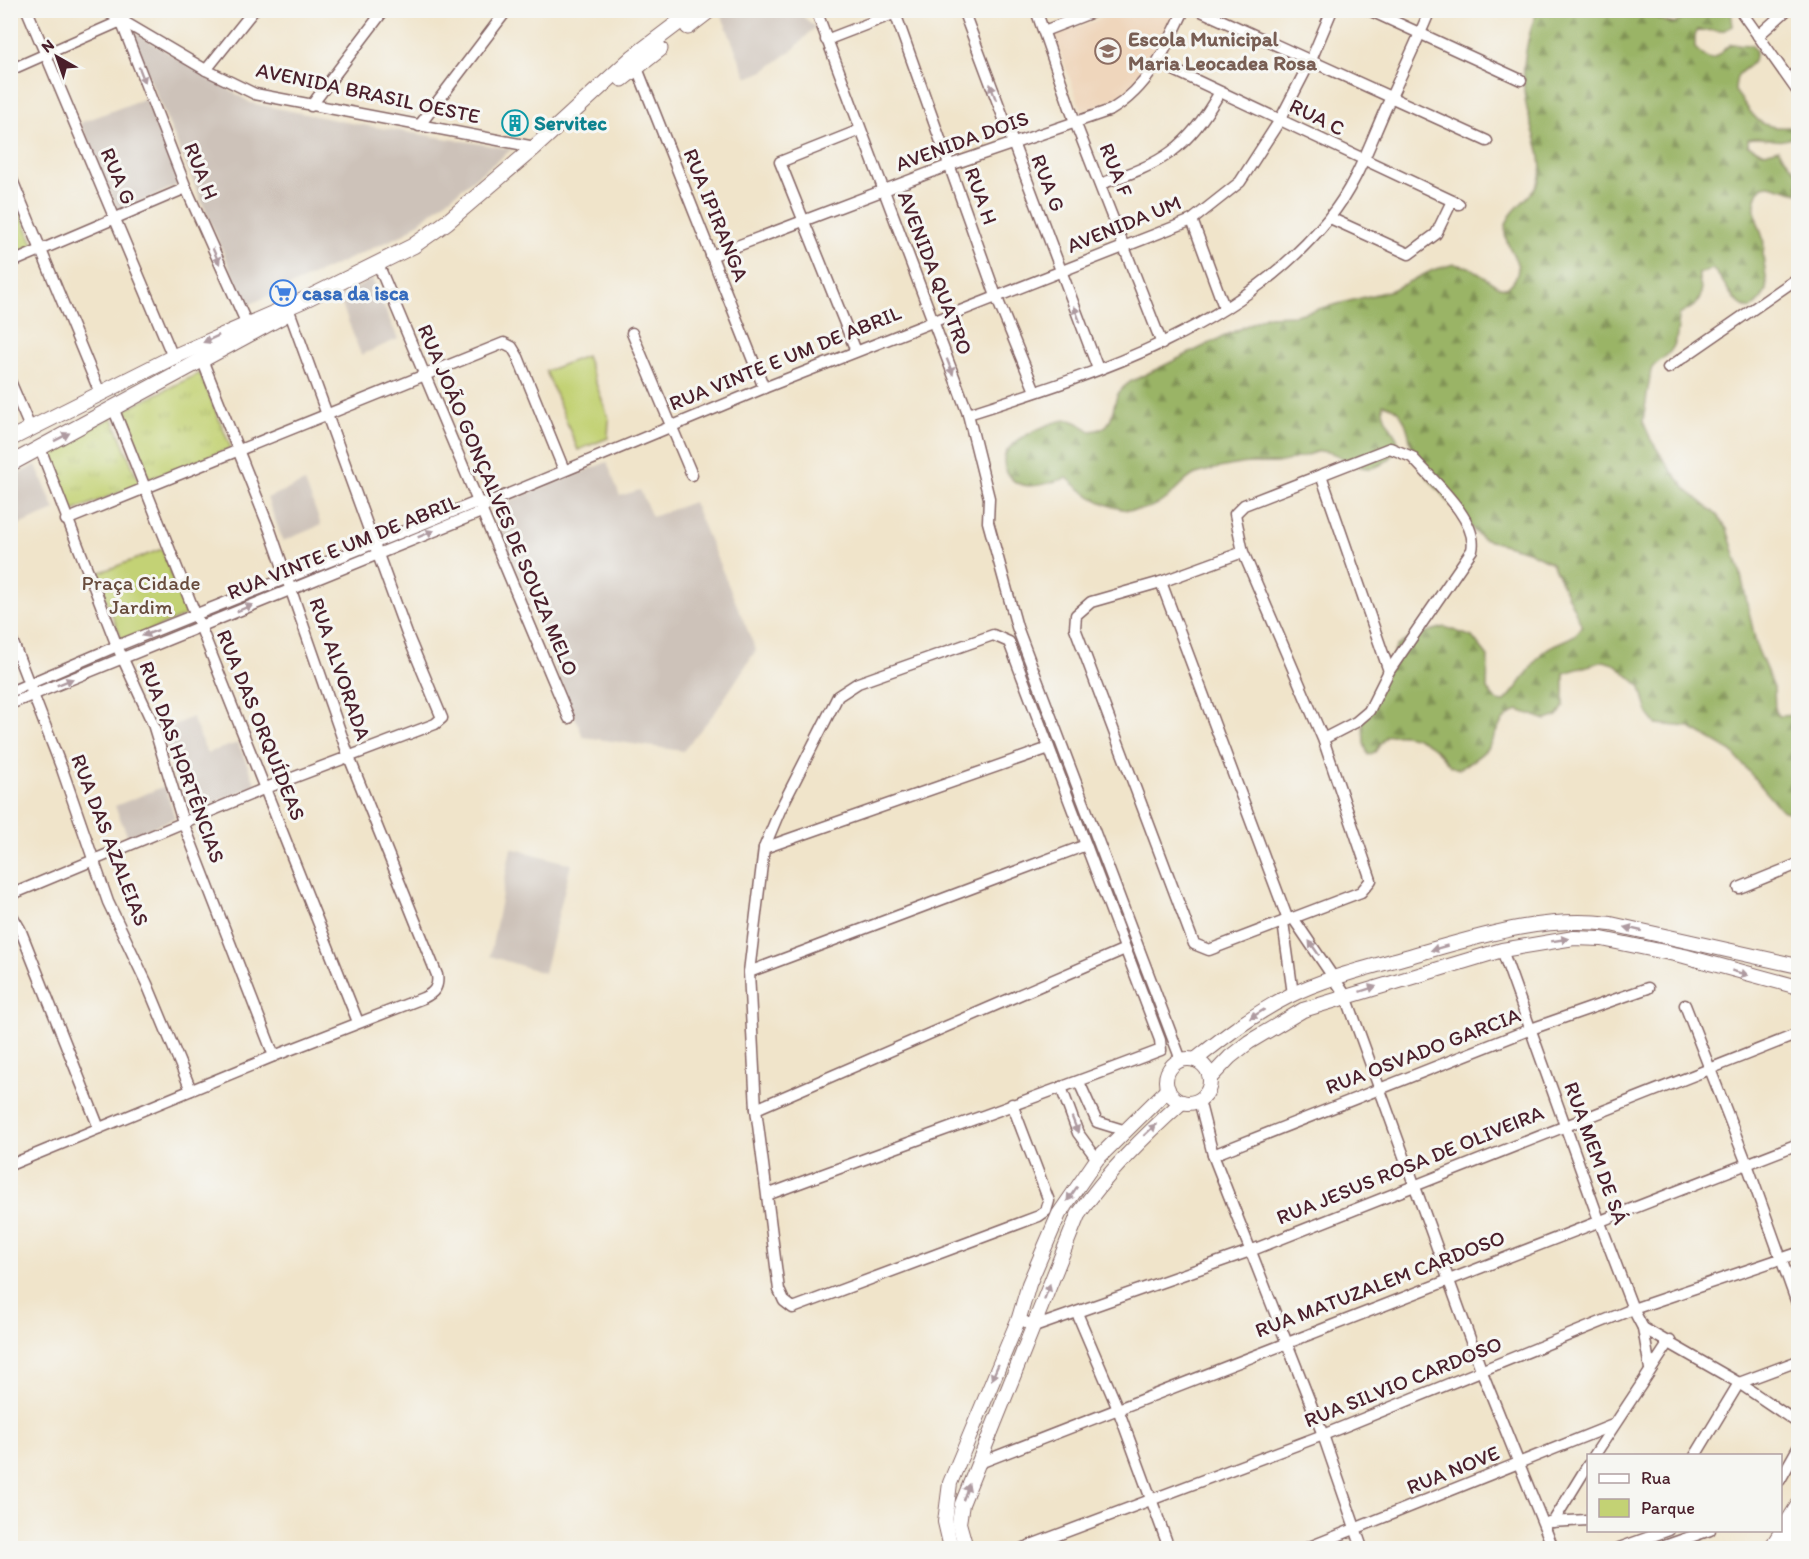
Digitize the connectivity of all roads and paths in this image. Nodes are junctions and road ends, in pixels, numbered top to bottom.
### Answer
1 (104, 10) edge
2 (129, 10) edge
3 (254, 10) edge
4 (384, 10) edge
5 (507, 10) edge
6 (695, 10) edge
7 (710, 10) edge
8 (816, 10) edge
9 (963, 10) edge
10 (1036, 10) edge
11 (1098, 10) edge
12 (1184, 10) edge
13 (1199, 10) edge
14 (1332, 10) edge
15 (1369, 10) edge
16 (1430, 10) edge
17 (1740, 10) edge
18 (1786, 10) edge
19 (898, 12) edge
20 (30, 13) edge
21 (121, 21) junction
22 (1044, 31) junction
23 (1421, 33) junction
24 (1758, 36) junction
25 (826, 40) junction
26 (46, 55) junction
27 (1311, 60) junction
28 (634, 62) junction
29 (1159, 63) junction
30 (10, 70) edge
31 (206, 70) junction
32 (1521, 80) dead end
33 (1220, 92) junction
34 (1798, 92) edge
35 (1391, 98) junction
36 (311, 106) junction
37 (1280, 120) junction
38 (1075, 122) junction
39 (419, 126) junction
40 (860, 130) junction
41 (1487, 141) dead end
42 (1012, 144) junction
43 (535, 147) junction
44 (1363, 161) junction
45 (950, 165) junction
46 (10, 175) edge
47 (1100, 184) junction
48 (186, 188) junction
49 (882, 190) junction
50 (1329, 218) junction
51 (115, 220) junction
52 (1192, 220) junction
53 (803, 222) junction
54 (1124, 246) junction
55 (43, 249) junction
56 (711, 256) junction
57 (10, 263) edge
58 (378, 264) junction
59 (1060, 271) junction
60 (1798, 278) edge
61 (996, 296) junction
62 (1224, 308) junction
63 (289, 309) junction
64 (933, 320) junction
65 (249, 328) junction
66 (632, 333) dead end
67 (1161, 344) junction
68 (856, 351) junction
69 (173, 357) junction
70 (203, 362) junction
71 (1668, 368) dead end
72 (1098, 369) junction
73 (424, 374) junction
74 (10, 381) edge
75 (764, 388) junction
76 (1035, 391) junction
77 (100, 393) junction
78 (114, 410) junction
79 (328, 413) junction
80 (968, 414) junction
81 (673, 425) junction
82 (31, 430) junction
83 (10, 439) edge
84 (40, 448) junction
85 (239, 449) junction
86 (10, 464) edge
87 (564, 470) junction
88 (692, 475) dead end
89 (1321, 475) junction
90 (144, 487) junction
91 (482, 506) junction
92 (66, 520) junction
93 (377, 547) junction
94 (1243, 552) junction
95 (287, 578) junction
96 (1161, 582) junction
97 (291, 589) junction
98 (196, 615) junction
99 (201, 627) junction
100 (10, 635) edge
101 (117, 646) junction
102 (123, 658) junction
103 (1389, 671) junction
104 (32, 689) junction
105 (10, 692) edge
106 (10, 704) edge
107 (569, 718) dead end
108 (1323, 739) junction
109 (1049, 748) junction
110 (349, 757) junction
111 (266, 788) junction
112 (183, 822) junction
113 (1086, 845) junction
114 (764, 848) junction
115 (94, 859) junction
116 (1798, 864) edge
117 (1739, 888) dead end
118 (10, 895) edge
119 (10, 912) edge
120 (1288, 920) junction
121 (1125, 949) junction
122 (1502, 950) junction
123 (1798, 966) edge
124 (749, 972) junction
125 (1335, 978) junction
126 (1798, 987) edge
127 (1648, 988) dead end
128 (1293, 994) junction
129 (1346, 996) junction
130 (1685, 1005) dead end
131 (358, 1022) junction
132 (1531, 1029) junction
133 (1798, 1034) edge
134 (274, 1056) junction
135 (1180, 1060) junction
136 (1195, 1060) junction
137 (1710, 1070) junction
138 (1210, 1078) junction
139 (1079, 1082) junction
140 (1061, 1088) junction
141 (1380, 1088) junction
142 (1168, 1089) junction
143 (191, 1090) junction
144 (1199, 1100) junction
145 (1182, 1102) junction
146 (1012, 1104) junction
147 (756, 1109) junction
148 (1564, 1125) junction
149 (99, 1128) junction
150 (1123, 1130) junction
151 (1798, 1144) edge
152 (1213, 1155) junction
153 (1095, 1162) junction
154 (1748, 1164) junction
155 (10, 1165) edge
156 (1105, 1177) junction
157 (1414, 1185) junction
158 (767, 1195) junction
159 (1599, 1220) junction
160 (1250, 1251) junction
161 (1798, 1253) edge
162 (1781, 1260) junction
163 (1450, 1278) junction
164 (1798, 1306) edge
165 (1633, 1309) junction
166 (1077, 1313) junction
167 (1019, 1318) junction
168 (1034, 1327) junction
169 (1643, 1328) junction
170 (1670, 1341) junction
171 (1284, 1342) junction
172 (1798, 1360) edge
173 (1650, 1369) junction
174 (1482, 1372) junction
175 (1740, 1383) junction
176 (1118, 1409) junction
177 (1798, 1423) edge
178 (1613, 1425) junction
179 (1323, 1435) junction
180 (1798, 1448) edge
181 (1595, 1454) edge
182 (1696, 1454) edge
183 (977, 1464) junction
184 (1520, 1464) junction
185 (1587, 1466) edge
186 (1782, 1476) edge
187 (1150, 1502) junction
188 (1794, 1514) edge
189 (1587, 1520) edge
190 (1548, 1522) junction
191 (1356, 1530) junction
192 (1663, 1532) edge
193 (1698, 1532) edge
194 (1782, 1532) edge
195 (1782, 1532) edge
196 (1679, 1535) edge
197 (951, 1548) edge
198 (966, 1548) edge
199 (1023, 1548) edge
200 (1169, 1548) edge
201 (1307, 1548) edge
202 (1362, 1548) edge
203 (1553, 1548) edge
204 (1619, 1548) edge
205 (1659, 1548) edge
206 (1771, 1548) edge
207 (1784, 1548) edge

1 - 21 street, AVENIDA BRASIL OESTE
2 - 21 street
3 - 31 street
4 - 36 street
5 - 39 street
6 - 28 main road
7 - 28 main road
8 - 25 street, AVENIDA QUATRO
42 -> 9 street, RUA G
10 - 22 street, RUA F
11 - 22 street
12 - 29 street, AVENIDA DOIS
13 - 27 street
14 - 27 street, AVENIDA UM
15 - 23 street
16 - 23 street
17 - 24 street
18 - 24 street
19 - 25 street
19 - 45 street, RUA H
20 - 26 street, RUA G
21 - 26 street
21 - 31 street, AVENIDA BRASIL OESTE
21 -> 48 street, RUA H
22 - 38 street, RUA F
23 - 32 street
23 - 35 street
24 - 34 street
25 - 40 street, AVENIDA QUATRO
26 - 30 street
26 - 51 street, RUA G
27 - 35 street
27 - 37 street, AVENIDA UM
28 - 43 main road
28 - 56 street, RUA IPIRANGA
29 - 33 street, RUA C
29 - 38 street, AVENIDA DOIS
31 - 36 street, AVENIDA BRASIL OESTE
33 - 37 street, RUA C
33 - 47 street
35 - 41 street
35 - 44 street
36 - 39 street, AVENIDA BRASIL OESTE
37 - 44 street, RUA C
37 - 52 street, AVENIDA UM
38 - 42 street, AVENIDA DOIS
38 - 47 street, RUA F
39 - 43 street, AVENIDA BRASIL OESTE
40 - 49 street, AVENIDA QUATRO
40 - 53 street
42 - 45 street, AVENIDA DOIS
42 - 59 street, RUA G
43 - 58 main road
44 - 50 street
44 - 50 street, RUA C
45 - 49 street, AVENIDA DOIS
45 - 61 street, RUA H
46 - 55 street
47 - 54 street, RUA F
48 - 51 street
48 -> 65 street, RUA H
49 - 53 street, AVENIDA DOIS
49 - 64 street, AVENIDA QUATRO
50 - 62 street
51 - 55 street
51 - 69 street, RUA G
52 - 54 street, AVENIDA UM
52 - 62 street
53 - 56 street, AVENIDA DOIS
53 - 68 street
54 - 59 street, AVENIDA UM
54 - 67 street, RUA F
55 - 57 street
55 - 77 street
56 - 75 street, RUA IPIRANGA
58 - 63 main road
58 - 73 street, RUA JOÃO GONÇALVES DE SOUZA MELO
59 - 61 street, AVENIDA UM
72 -> 59 street, RUA G
60 - 71 street
61 - 64 street, AVENIDA UM
61 - 76 street, RUA H
62 - 67 street
63 - 65 main road
63 - 79 street
64 - 68 street, RUA VINTE E UM DE ABRIL
64 -> 80 street, AVENIDA QUATRO
65 -> 69 main road
65 - 70 main road
66 - 81 street
67 - 72 street
68 - 75 street, RUA VINTE E UM DE ABRIL
69 - 77 main road
70 - 78 main road
70 - 85 street, RUA ALVORADA
72 - 76 street
73 - 79 street
73 - 87 street
73 - 91 street, RUA JOÃO GONÇALVES DE SOUZA MELO
74 - 82 street
75 - 81 street, RUA VINTE E UM DE ABRIL
76 - 80 street
77 - 82 main road
84 -> 78 main road
78 - 90 street, RUA DAS ORQUÍDEAS
79 - 85 street
79 - 93 street
80 - 135 street, AVENIDA QUATRO
81 - 87 street, RUA VINTE E UM DE ABRIL
81 - 88 street
82 - 83 main road
84 - 86 main road
84 - 92 street, RUA DAS HORTÊNCIAS
85 - 90 street
85 - 95 street, RUA ALVORADA
87 - 91 street, RUA VINTE E UM DE ABRIL
89 - 94 street
89 - 103 street
89 - 103 street
90 - 92 street
90 - 98 street, RUA DAS ORQUÍDEAS
91 - 93 street, RUA VINTE E UM DE ABRIL
91 - 107 street, RUA JOÃO GONÇALVES DE SOUZA MELO
92 - 101 street, RUA DAS HORTÊNCIAS
93 - 95 street, RUA VINTE E UM DE ABRIL
93 - 97 street, RUA VINTE E UM DE ABRIL
93 - 110 street
94 - 96 street
94 - 108 street
95 - 97 street, RUA ALVORADA
95 - 98 street, RUA VINTE E UM DE ABRIL
96 - 120 street
96 - 120 street
99 -> 97 street, RUA VINTE E UM DE ABRIL
97 - 110 street, RUA ALVORADA
98 - 99 street, RUA DAS ORQUÍDEAS
98 -> 101 street, RUA VINTE E UM DE ABRIL
99 - 102 street, RUA VINTE E UM DE ABRIL
99 - 111 street, RUA DAS ORQUÍDEAS
100 - 104 street, RUA DAS AZALEIAS
101 - 102 street, RUA DAS HORTÊNCIAS
101 - 104 street, RUA VINTE E UM DE ABRIL
104 -> 102 street, RUA VINTE E UM DE ABRIL
102 - 112 street, RUA DAS HORTÊNCIAS
103 - 108 street
104 - 105 street, RUA VINTE E UM DE ABRIL
104 - 106 street, RUA VINTE E UM DE ABRIL
104 - 115 street, RUA DAS AZALEIAS
108 - 120 street
109 - 113 street
109 - 114 street
109 - 114 street
110 - 111 street
110 - 131 street, RUA ALVORADA
111 - 112 street
111 - 131 street, RUA DAS ORQUÍDEAS
112 - 115 street
112 - 134 street, RUA DAS HORTÊNCIAS
113 - 121 street
113 - 124 street
114 - 124 street
115 - 118 street
115 - 143 street, RUA DAS AZALEIAS
116 - 117 street
119 - 149 street
125 -> 120 street
120 - 128 street
121 - 139 street
121 - 147 street
122 -> 126 street
129 -> 122 street
122 - 132 street, RUA MEM DE SÁ
123 -> 125 street
124 - 147 street
125 - 128 street
125 - 129 street
127 - 132 street, RUA OSVADO GARCIA
128 -> 136 street
129 - 138 street
129 - 141 street
130 - 137 street
131 - 134 street
132 - 141 street, RUA OSVADO GARCIA
132 - 148 street, RUA MEM DE SÁ
133 - 137 street, RUA JESUS ROSA DE OLIVEIRA
134 - 143 street
135 - 136 street
135 - 142 street
136 - 138 street
137 - 148 street, RUA JESUS ROSA DE OLIVEIRA
137 - 154 street
138 - 144 street
139 - 140 street
139 - 150 street
140 - 146 street
140 -> 153 street
141 - 152 street, RUA OSVADO GARCIA
141 - 157 street
142 - 145 street
142 - 150 street
143 - 149 street
144 - 145 street
144 - 152 street
156 -> 145 street
146 - 158 street
146 - 158 street
147 - 158 street
148 - 157 street, RUA JESUS ROSA DE OLIVEIRA
148 - 159 street, RUA MEM DE SÁ
149 - 155 street
150 - 153 street
151 - 154 street, RUA MATUZALEM CARDOSO
152 - 160 street
153 - 156 street
153 -> 167 street
154 - 159 street, RUA MATUZALEM CARDOSO
154 - 162 street
168 -> 156 street
157 - 160 street, RUA JESUS ROSA DE OLIVEIRA
157 - 163 street
159 - 163 street, RUA MATUZALEM CARDOSO
159 - 165 street, RUA MEM DE SÁ
160 - 166 street, RUA JESUS ROSA DE OLIVEIRA
160 - 171 street
161 - 162 street, RUA SILVIO CARDOSO
162 - 164 street
162 - 165 street, RUA SILVIO CARDOSO
163 - 171 street, RUA MATUZALEM CARDOSO
163 - 174 street
165 - 169 street, RUA MEM DE SÁ
165 - 174 street, RUA SILVIO CARDOSO
166 - 168 street, RUA JESUS ROSA DE OLIVEIRA
166 - 176 street
167 - 168 street
167 -> 197 street
168 - 183 street
169 - 170 street
169 - 173 street, RUA MEM DE SÁ
170 - 173 street
170 - 175 street
171 - 176 street, RUA MATUZALEM CARDOSO
171 - 179 street
172 - 175 street
173 - 178 street
174 - 179 street, RUA SILVIO CARDOSO
174 - 184 street
175 - 177 street
175 - 182 street
176 - 183 street, RUA MATUZALEM CARDOSO
176 - 187 street
178 - 181 street
178 - 184 street, RUA NOVE
179 - 187 street, RUA SILVIO CARDOSO
179 - 191 street
180 - 186 street
198 -> 183 street
184 - 190 street
184 - 191 street, RUA NOVE
185 - 190 street
187 - 199 street, RUA SILVIO CARDOSO
187 - 200 street
188 - 194 street
188 - 207 street
189 - 190 street
190 - 203 street
191 - 201 street, RUA NOVE
191 - 202 street
192 - 204 street
193 - 196 street
195 - 206 street
196 - 205 street

